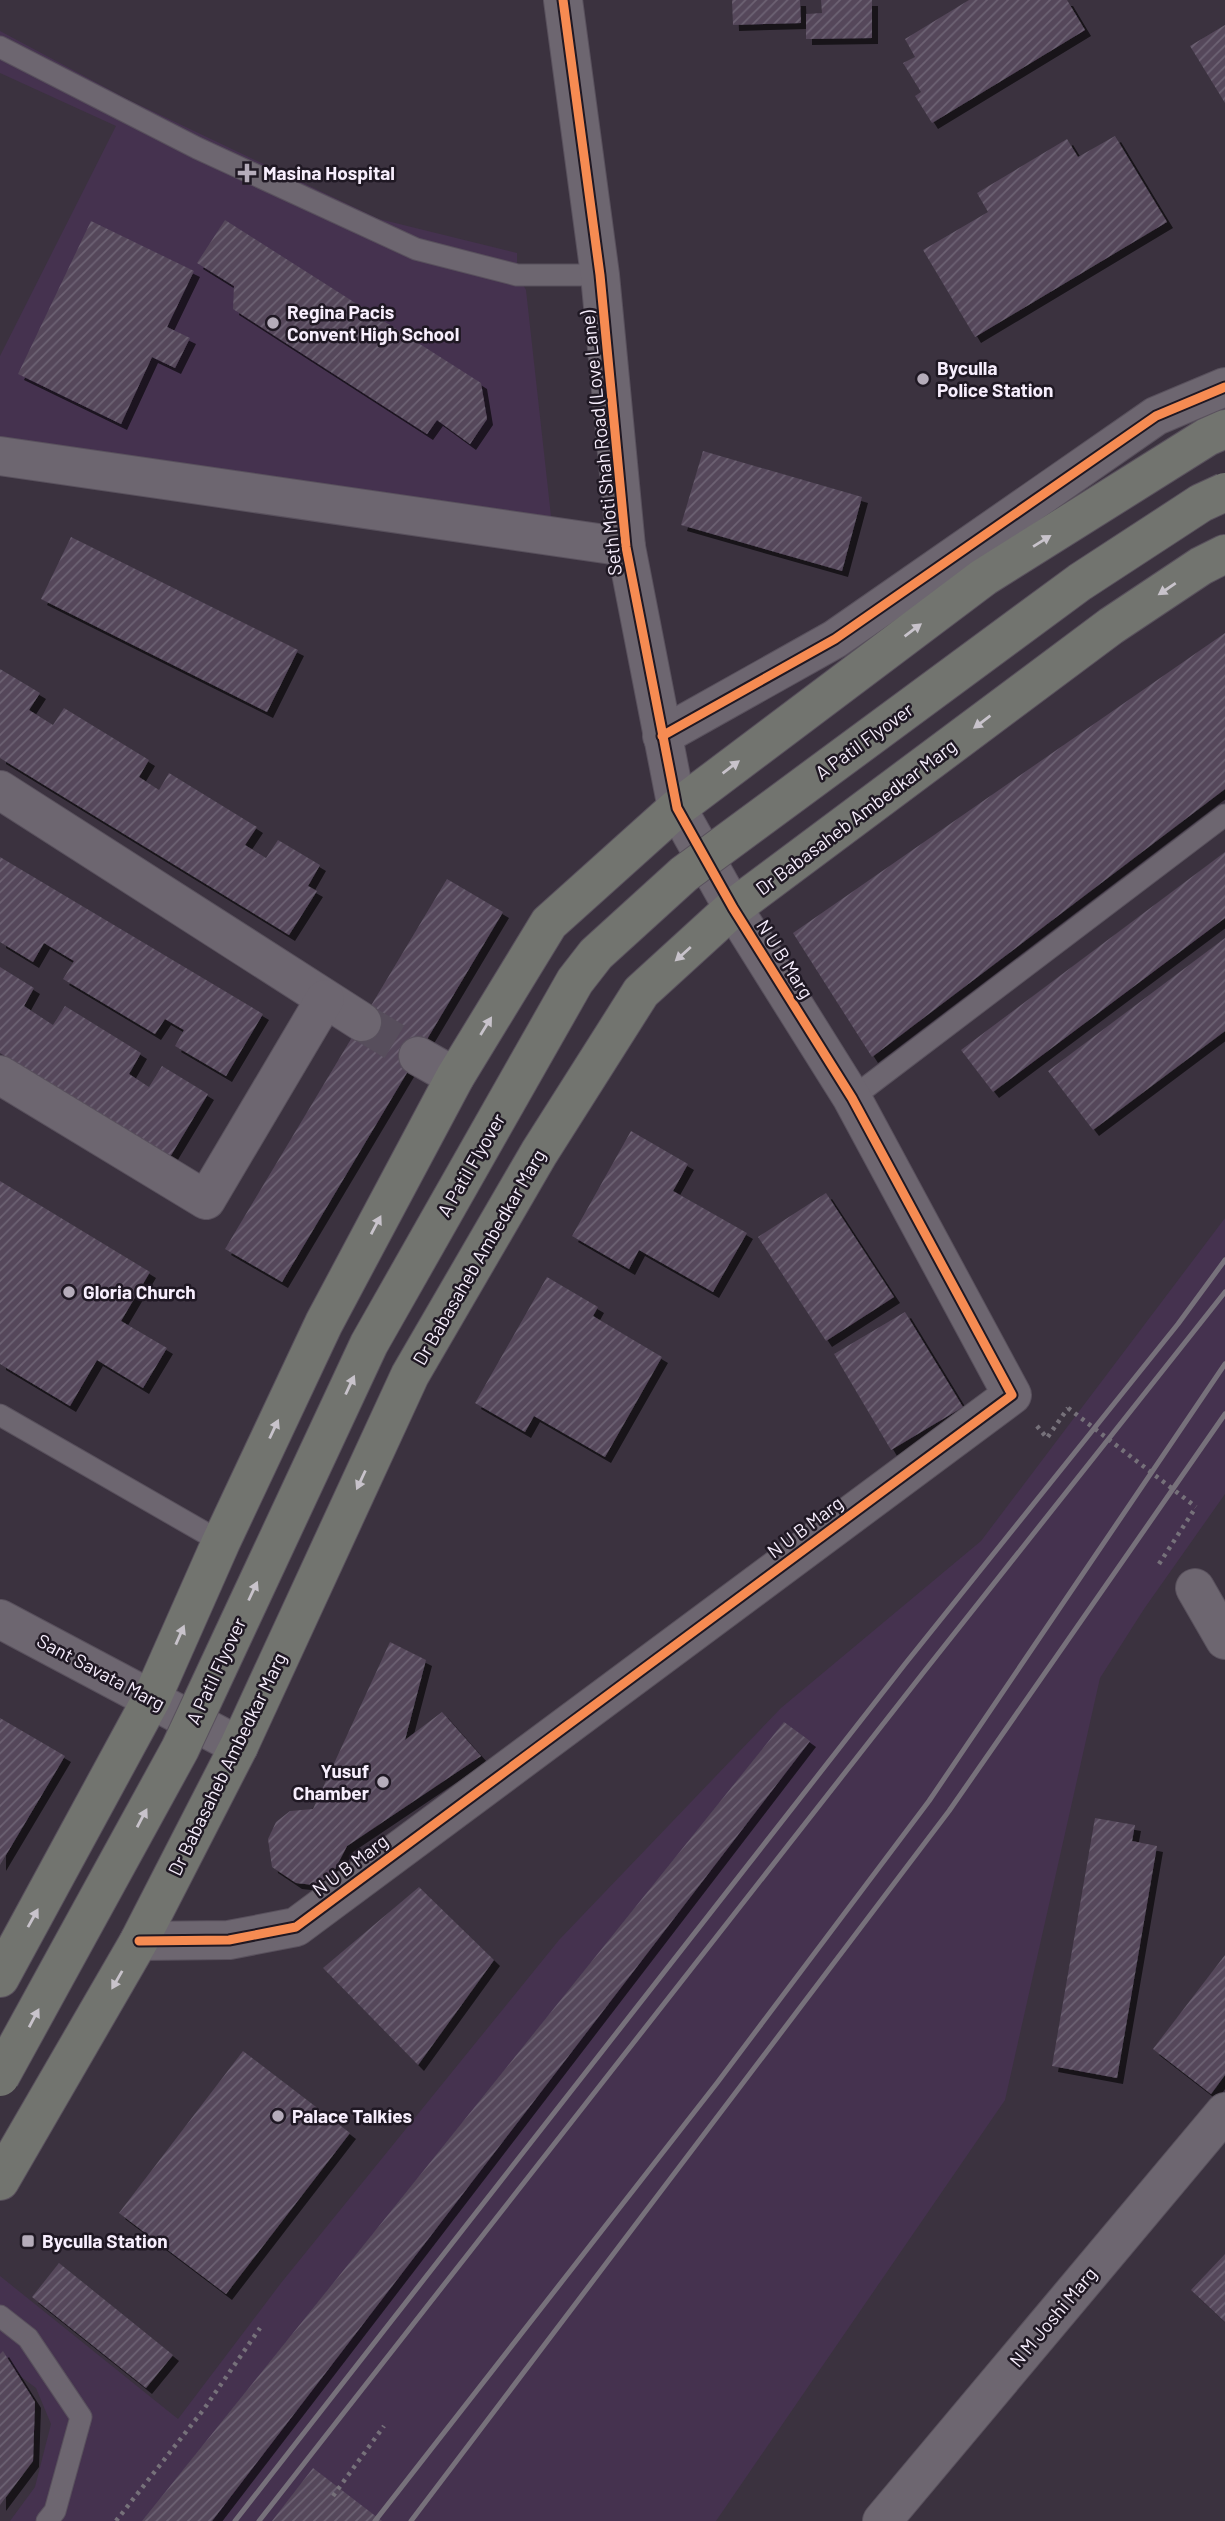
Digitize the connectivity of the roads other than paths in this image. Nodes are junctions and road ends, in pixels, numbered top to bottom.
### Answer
1 (563, 0) edge
2 (0, 47) edge
3 (600, 275) junction
4 (1225, 387) edge
5 (1225, 429) edge
6 (0, 456) edge
7 (1225, 492) edge
8 (626, 547) junction
9 (1225, 554) edge
10 (662, 736) junction
11 (0, 790) edge
12 (677, 808) junction
13 (1225, 815) edge
14 (733, 908) junction
15 (325, 999) junction
16 (362, 1022) tunnel mouth
17 (418, 1056) tunnel mouth
18 (0, 1075) edge
19 (455, 1077) junction
20 (852, 1098) junction
21 (0, 1415) edge
22 (221, 1542) junction
23 (1195, 1588) dead end
24 (0, 1619) edge
25 (1225, 1640) edge
26 (152, 1698) junction
27 (239, 1746) junction
28 (139, 1941) junction
29 (0, 1978) edge
30 (0, 2077) edge
31 (1225, 2112) edge
32 (0, 2181) edge
33 (0, 2316) edge
34 (47, 2521) edge
35 (882, 2521) edge

1 - 3 street, Seth Moti Shah Road (Love Lane)
2 - 3 lane
3 - 8 street, Seth Moti Shah Road (Love Lane)
4 - 10 street
12 -> 5 highway
6 - 8 street
30 -> 7 highway, A Patil Flyover, bridge
8 - 10 street, Seth Moti Shah Road (Love Lane)
9 -> 14 highway, Dr Babasaheb Ambedkar Marg
10 - 12 street, Seth Moti Shah Road (Love Lane)
11 - 15 street
12 - 14 street, Seth Moti Shah Road (Love Lane)
19 -> 12 highway
13 - 20 lane
14 - 20 street, N U B Marg
14 -> 27 highway, Dr Babasaheb Ambedkar Marg
15 - 16 street
15 - 18 street
17 - 19 street
22 -> 19 highway
20 - 28 street, N U B Marg
21 - 22 lane
26 -> 22 highway
23 - 25 street
24 - 26 street, Sant Savata Marg
26 - 27 street, Sant Savata Marg
29 -> 26 highway
27 - 28 highway, Dr Babasaheb Ambedkar Marg
28 -> 32 highway, Dr Babasaheb Ambedkar Marg
31 - 35 street, N M Joshi Marg
33 - 34 lane

